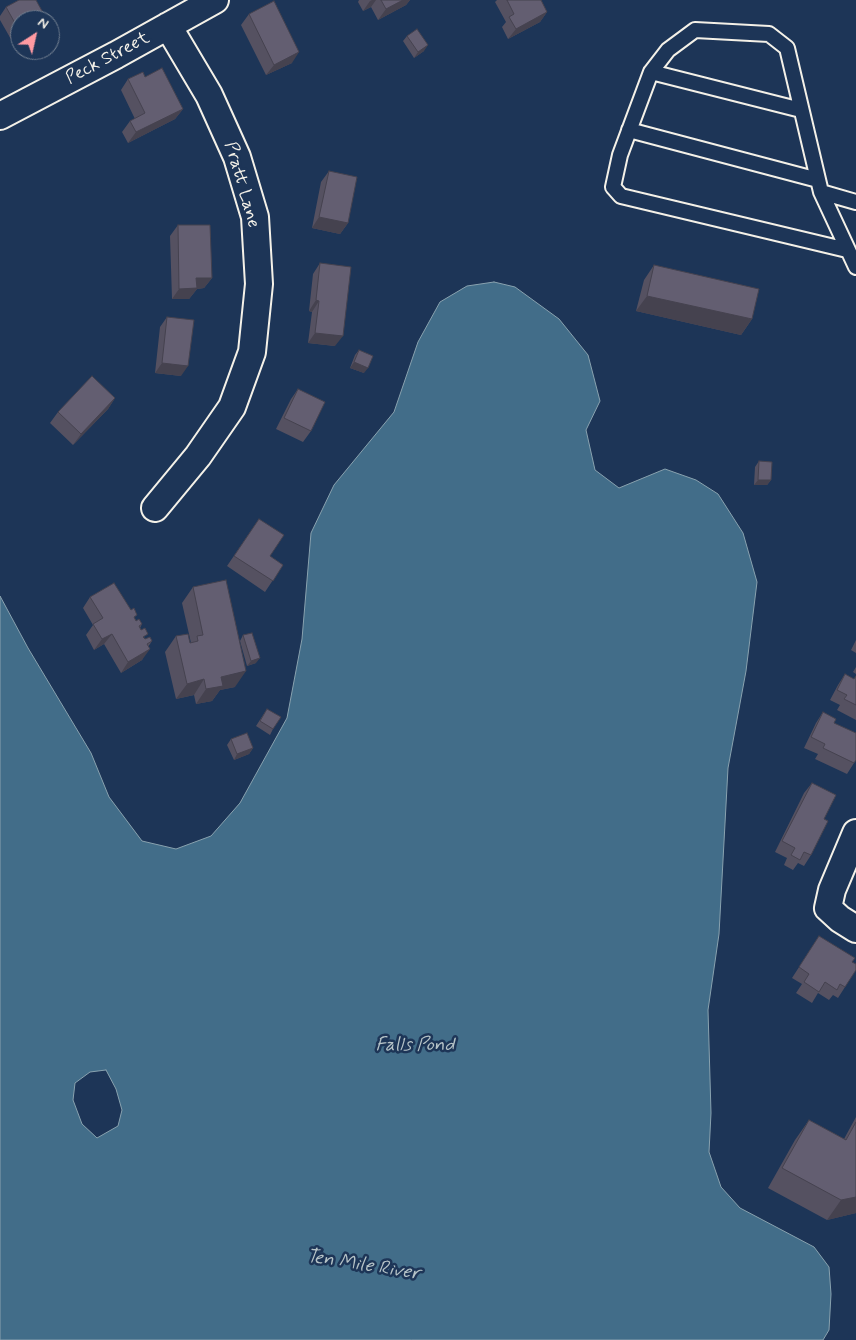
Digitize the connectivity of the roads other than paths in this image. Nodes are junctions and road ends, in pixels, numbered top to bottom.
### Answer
1 (215, 0) edge
2 (168, 26) junction
3 (651, 72) junction
4 (801, 110) junction
5 (1, 113) edge
6 (629, 130) junction
7 (819, 186) junction
8 (856, 202) edge
9 (847, 250) junction
10 (856, 267) edge
11 (155, 508) dead end
12 (856, 832) edge
13 (856, 929) edge

1 - 2 street, Peck Street
2 - 5 street, Peck Street
2 - 11 street, Pratt Lane
3 - 4 lane
3 - 4 lane
3 - 6 lane
4 - 7 lane
6 - 7 lane
6 - 9 lane
7 - 8 lane
7 - 9 lane
9 - 10 lane
12 - 13 street

